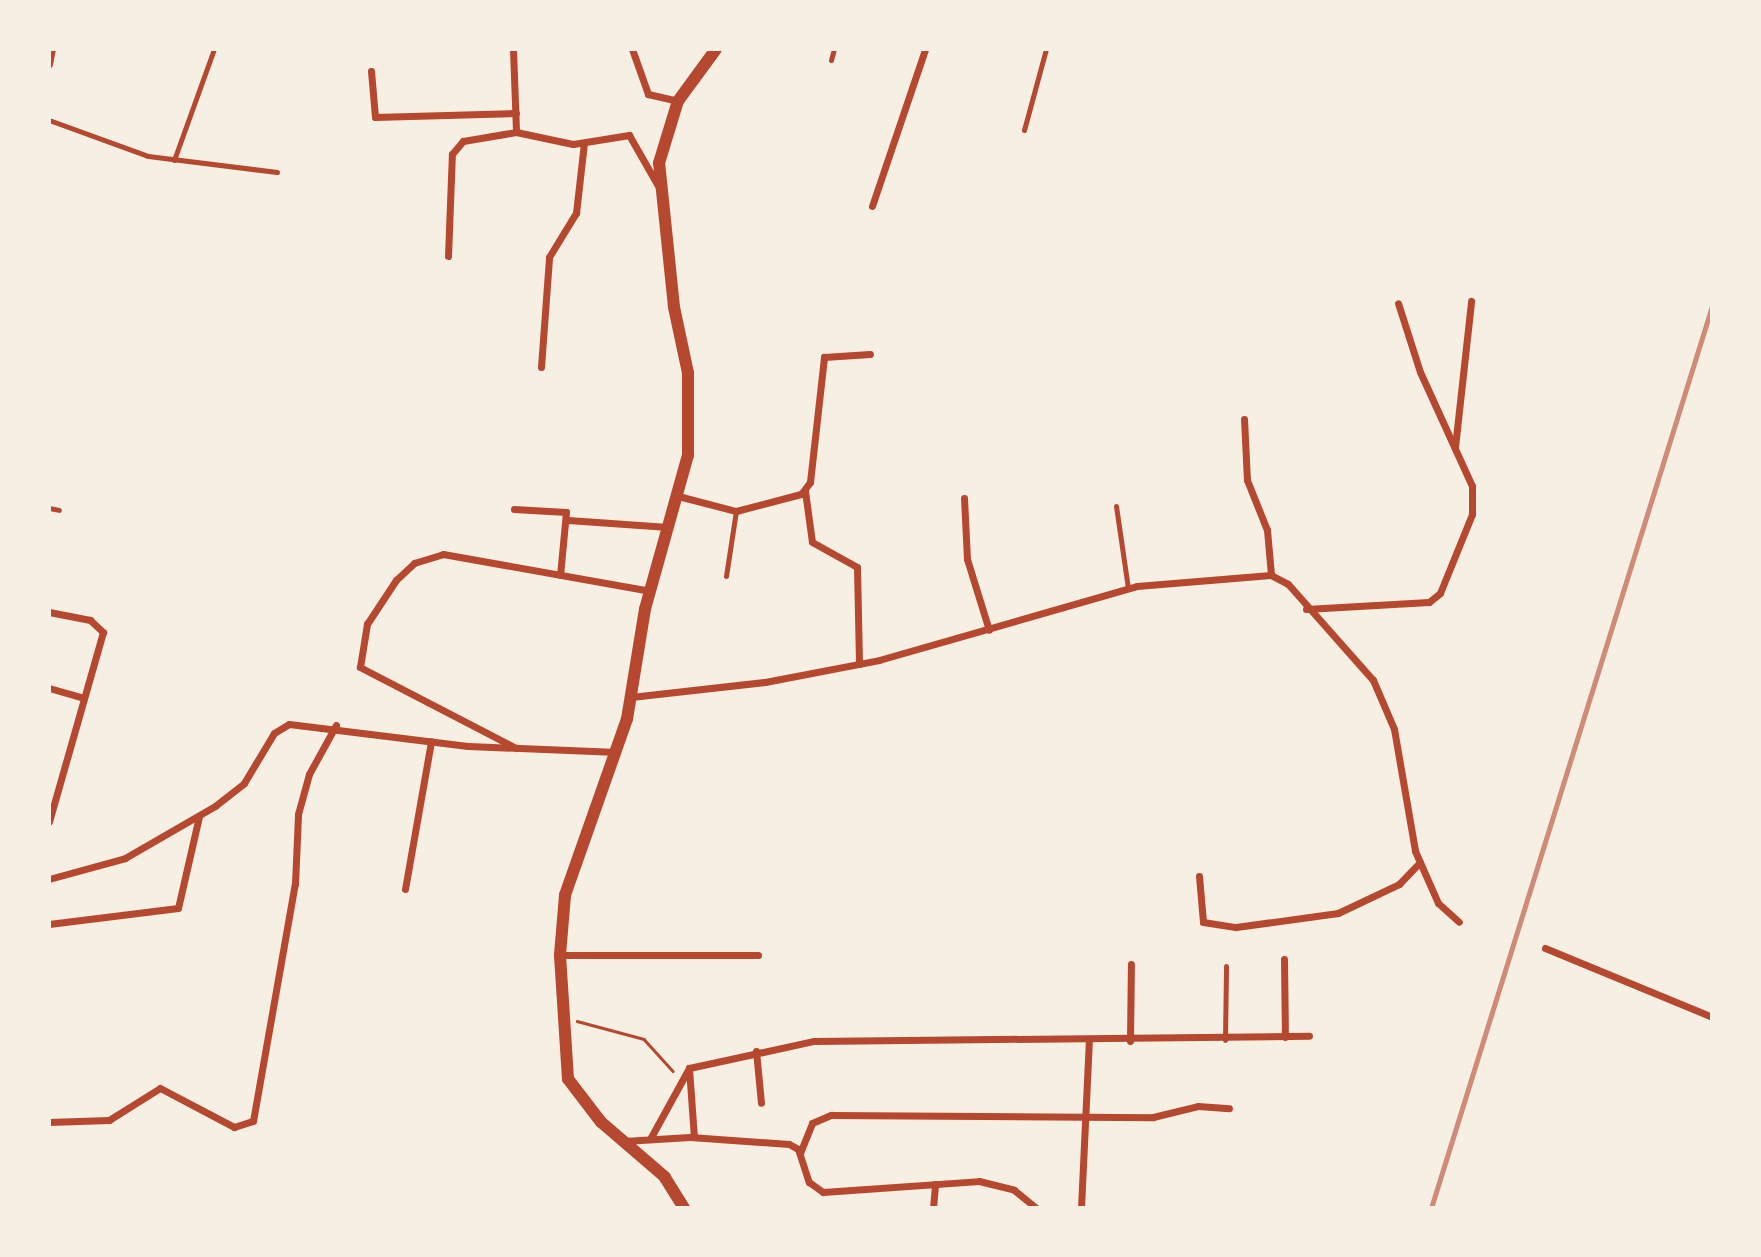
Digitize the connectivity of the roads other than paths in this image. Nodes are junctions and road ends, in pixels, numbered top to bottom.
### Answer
1 (52, 49) edge
2 (214, 49) edge
3 (513, 49) edge
4 (632, 49) edge
5 (716, 49) edge
6 (834, 49) edge
7 (925, 49) edge
8 (1046, 49) edge
9 (831, 60) dead end
10 (49, 64) edge
11 (370, 71) dead end
12 (678, 100) junction
13 (516, 113) junction
14 (49, 120) edge
15 (1024, 130) dead end
16 (516, 132) junction
17 (584, 143) junction
18 (174, 160) junction
19 (277, 172) dead end
20 (661, 191) junction
21 (872, 206) dead end
22 (448, 256) dead end
23 (1471, 301) dead end
24 (1398, 303) dead end
25 (870, 354) dead end
26 (541, 367) dead end
27 (1244, 419) dead end
28 (1455, 448) junction
29 (805, 491) junction
30 (678, 496) junction
31 (964, 498) dead end
32 (1116, 506) dead end
33 (49, 508) edge
34 (514, 509) dead end
35 (59, 510) dead end
36 (736, 511) junction
37 (568, 520) junction
38 (669, 527) junction
39 (560, 575) junction
40 (1271, 575) junction
41 (726, 576) dead end
42 (1128, 588) junction
43 (651, 591) junction
44 (1306, 609) junction
45 (49, 612) edge
46 (989, 630) junction
47 (859, 664) junction
48 (49, 688) edge
49 (631, 696) junction
50 (84, 698) junction
51 (336, 725) junction
52 (431, 741) junction
53 (517, 748) junction
54 (618, 752) junction
55 (199, 816) junction
56 (49, 821) edge
57 (1420, 862) junction
58 (1199, 876) dead end
59 (49, 879) edge
60 (405, 889) dead end
61 (1459, 922) dead end
62 (49, 924) edge
63 (1545, 948) dead end
64 (560, 955) junction
65 (758, 955) dead end
66 (1284, 959) dead end
67 (1131, 964) dead end
68 (1226, 966) dead end
69 (1712, 1017) edge
70 (1309, 1036) dead end
71 (1285, 1037) junction
72 (1090, 1041) junction
73 (1130, 1041) junction
74 (1225, 1041) junction
75 (757, 1051) junction
76 (689, 1068) junction
77 (761, 1103) dead end
78 (1229, 1108) dead end
79 (1086, 1117) junction
80 (49, 1122) edge
81 (694, 1137) junction
82 (650, 1139) junction
83 (624, 1142) junction
84 (800, 1153) junction
85 (935, 1184) junction
86 (684, 1208) edge
87 (933, 1208) edge
88 (1036, 1208) edge
89 (1081, 1208) edge

1 - 10 street
2 - 18 lane
3 - 13 street
4 - 12 street
5 - 12 street
6 - 9 lane
7 - 21 street
8 - 15 lane
11 - 13 street
12 - 20 street
13 - 16 street
14 - 18 lane
16 - 17 street
16 - 22 street
17 - 20 street
17 - 26 street
18 - 19 lane
20 - 30 street
23 - 28 street
24 - 28 street
25 - 29 street
27 - 40 street
28 - 44 street
29 - 36 street
29 - 47 street
30 - 36 street
30 - 38 street
31 - 46 street
32 - 42 lane
33 - 35 lane
34 - 37 street
36 - 41 lane
37 - 38 street
37 - 39 street
38 - 43 street
39 - 43 street
39 - 53 street
40 - 42 street
40 - 44 street
42 - 46 street
43 - 49 street
44 - 57 street
45 - 50 street
46 - 47 street
47 - 49 street
48 - 50 street
49 - 54 street
50 - 56 street
51 - 52 street
51 - 55 street
51 - 80 street
52 - 53 street
52 - 60 street
53 - 54 street
54 - 64 street
55 - 59 street
55 - 62 street
57 - 58 street
57 - 61 street
63 - 69 street
64 - 65 street
64 - 83 street
66 - 71 street
67 - 73 street
68 - 74 lane
70 - 71 street
71 - 74 street
72 - 73 street
72 - 75 street
72 - 79 street
73 - 74 street
75 - 76 street
75 - 77 street
76 - 81 street
76 - 82 street
78 - 79 street
79 - 84 street
79 - 89 street
81 - 82 street
81 - 84 street
82 - 83 street
83 - 86 street
84 - 85 street
85 - 87 street
85 - 88 street

